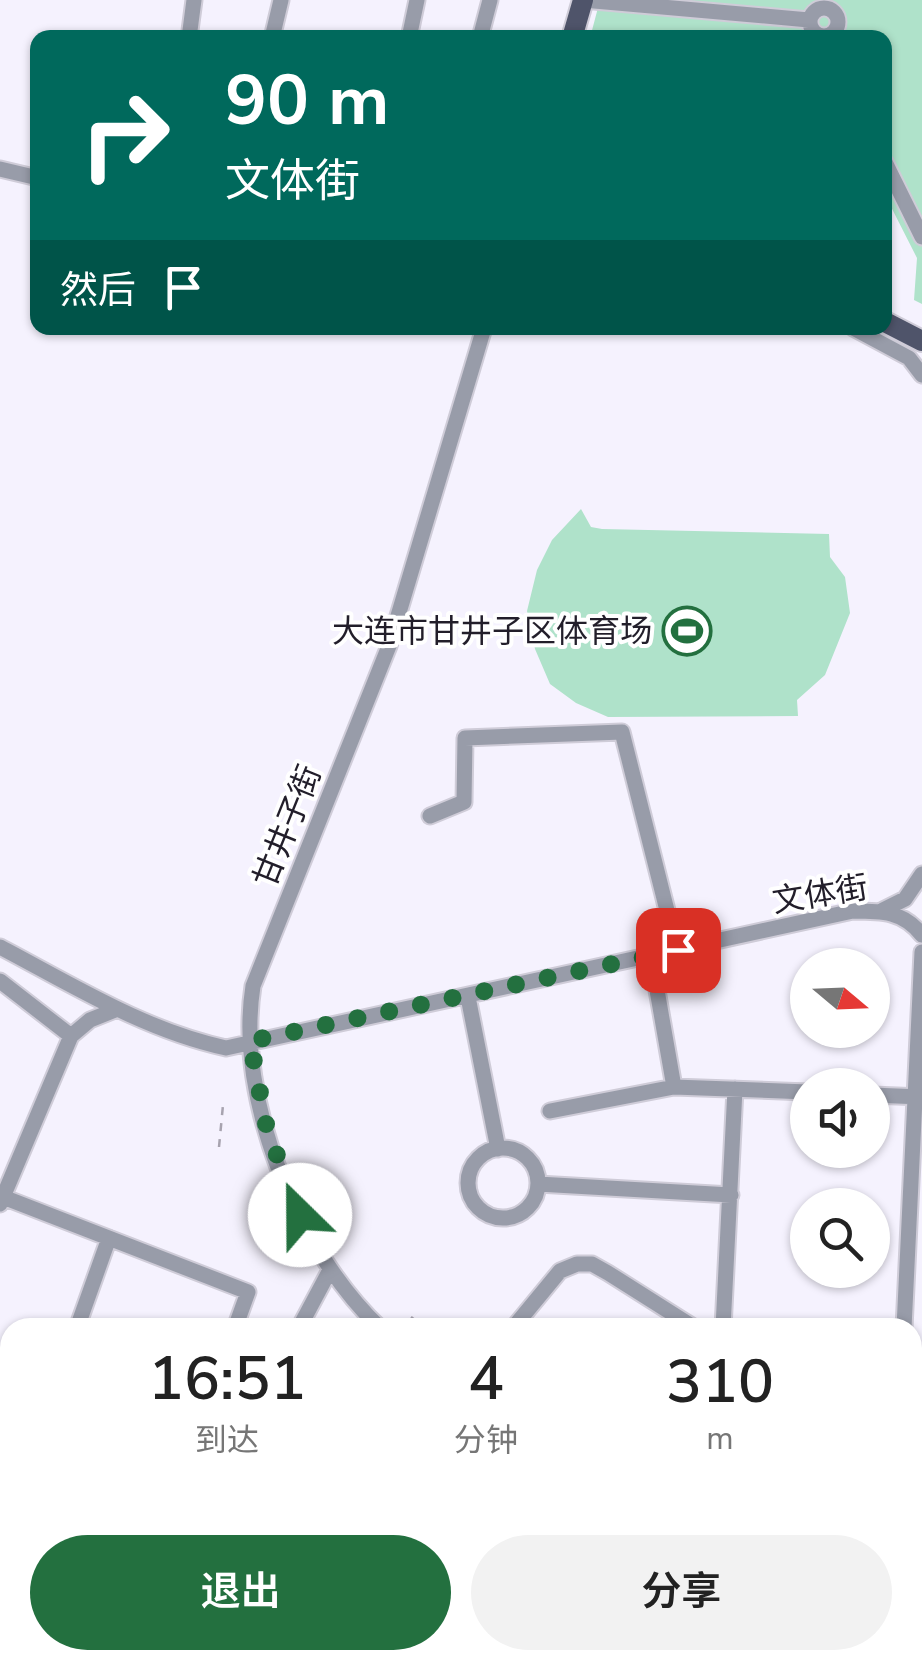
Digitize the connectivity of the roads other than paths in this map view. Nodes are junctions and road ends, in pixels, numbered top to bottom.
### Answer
1 (194, 0) edge
2 (281, 0) edge
3 (417, 0) edge
4 (490, 0) edge
5 (583, 0) edge
6 (823, 4) edge
7 (809, 20) junction
8 (190, 30) edge
9 (274, 30) edge
10 (411, 30) edge
11 (482, 30) edge
12 (574, 30) edge
13 (813, 30) edge
14 (835, 30) edge
15 (0, 170) edge
16 (30, 176) edge
17 (892, 176) edge
18 (922, 236) edge
19 (892, 326) edge
20 (482, 335) edge
21 (866, 335) edge
22 (922, 341) edge
23 (922, 374) edge
24 (430, 816) dead end
25 (922, 874) edge
26 (883, 910) junction
27 (922, 935) edge
28 (0, 948) edge
29 (678, 950) junction
30 (922, 952) edge
31 (651, 956) junction
32 (0, 981) edge
33 (468, 997) junction
34 (114, 1010) junction
35 (72, 1036) junction
36 (250, 1041) junction
37 (674, 1087) junction
38 (735, 1088) junction
39 (790, 1091) edge
40 (890, 1096) edge
41 (918, 1097) edge
42 (550, 1111) dead end
43 (498, 1149) junction
44 (538, 1184) junction
45 (731, 1194) junction
46 (2, 1200) edge
47 (110, 1238) junction
48 (330, 1270) junction
49 (80, 1318) edge
50 (239, 1318) edge
51 (304, 1318) edge
52 (370, 1318) edge
53 (521, 1318) edge
54 (679, 1318) edge
55 (724, 1318) edge
56 (905, 1318) edge

1 - 8 street
2 - 9 street
3 - 10 street
4 - 11 street
5 - 7 street
5 - 12 main road
6 - 7 street
6 - 14 street
7 - 13 street
15 - 16 street
17 - 18 street
19 - 22 main road
20 - 36 street, 甘井子街
21 - 23 street
24 - 29 street
25 - 26 street
26 - 27 street, 文体街
26 - 29 street, 文体街
28 - 34 street, 文体街
29 - 31 street, 文体街
30 - 41 street
31 - 33 street, 文体街
31 - 37 street
32 - 35 street
33 - 36 street, 文体街
33 - 43 street
34 - 35 street
34 - 36 street, 文体街
35 - 46 street
36 - 48 street, 甘井子街
37 - 38 street
37 - 42 street
38 - 39 street
38 - 45 street
40 - 41 street
41 - 56 street
43 - 44 street
43 - 44 street
44 - 45 street
45 - 55 street
46 - 47 street
47 - 49 street
47 - 50 street
48 - 51 street
48 - 52 street, 甘井子街
53 - 54 street

